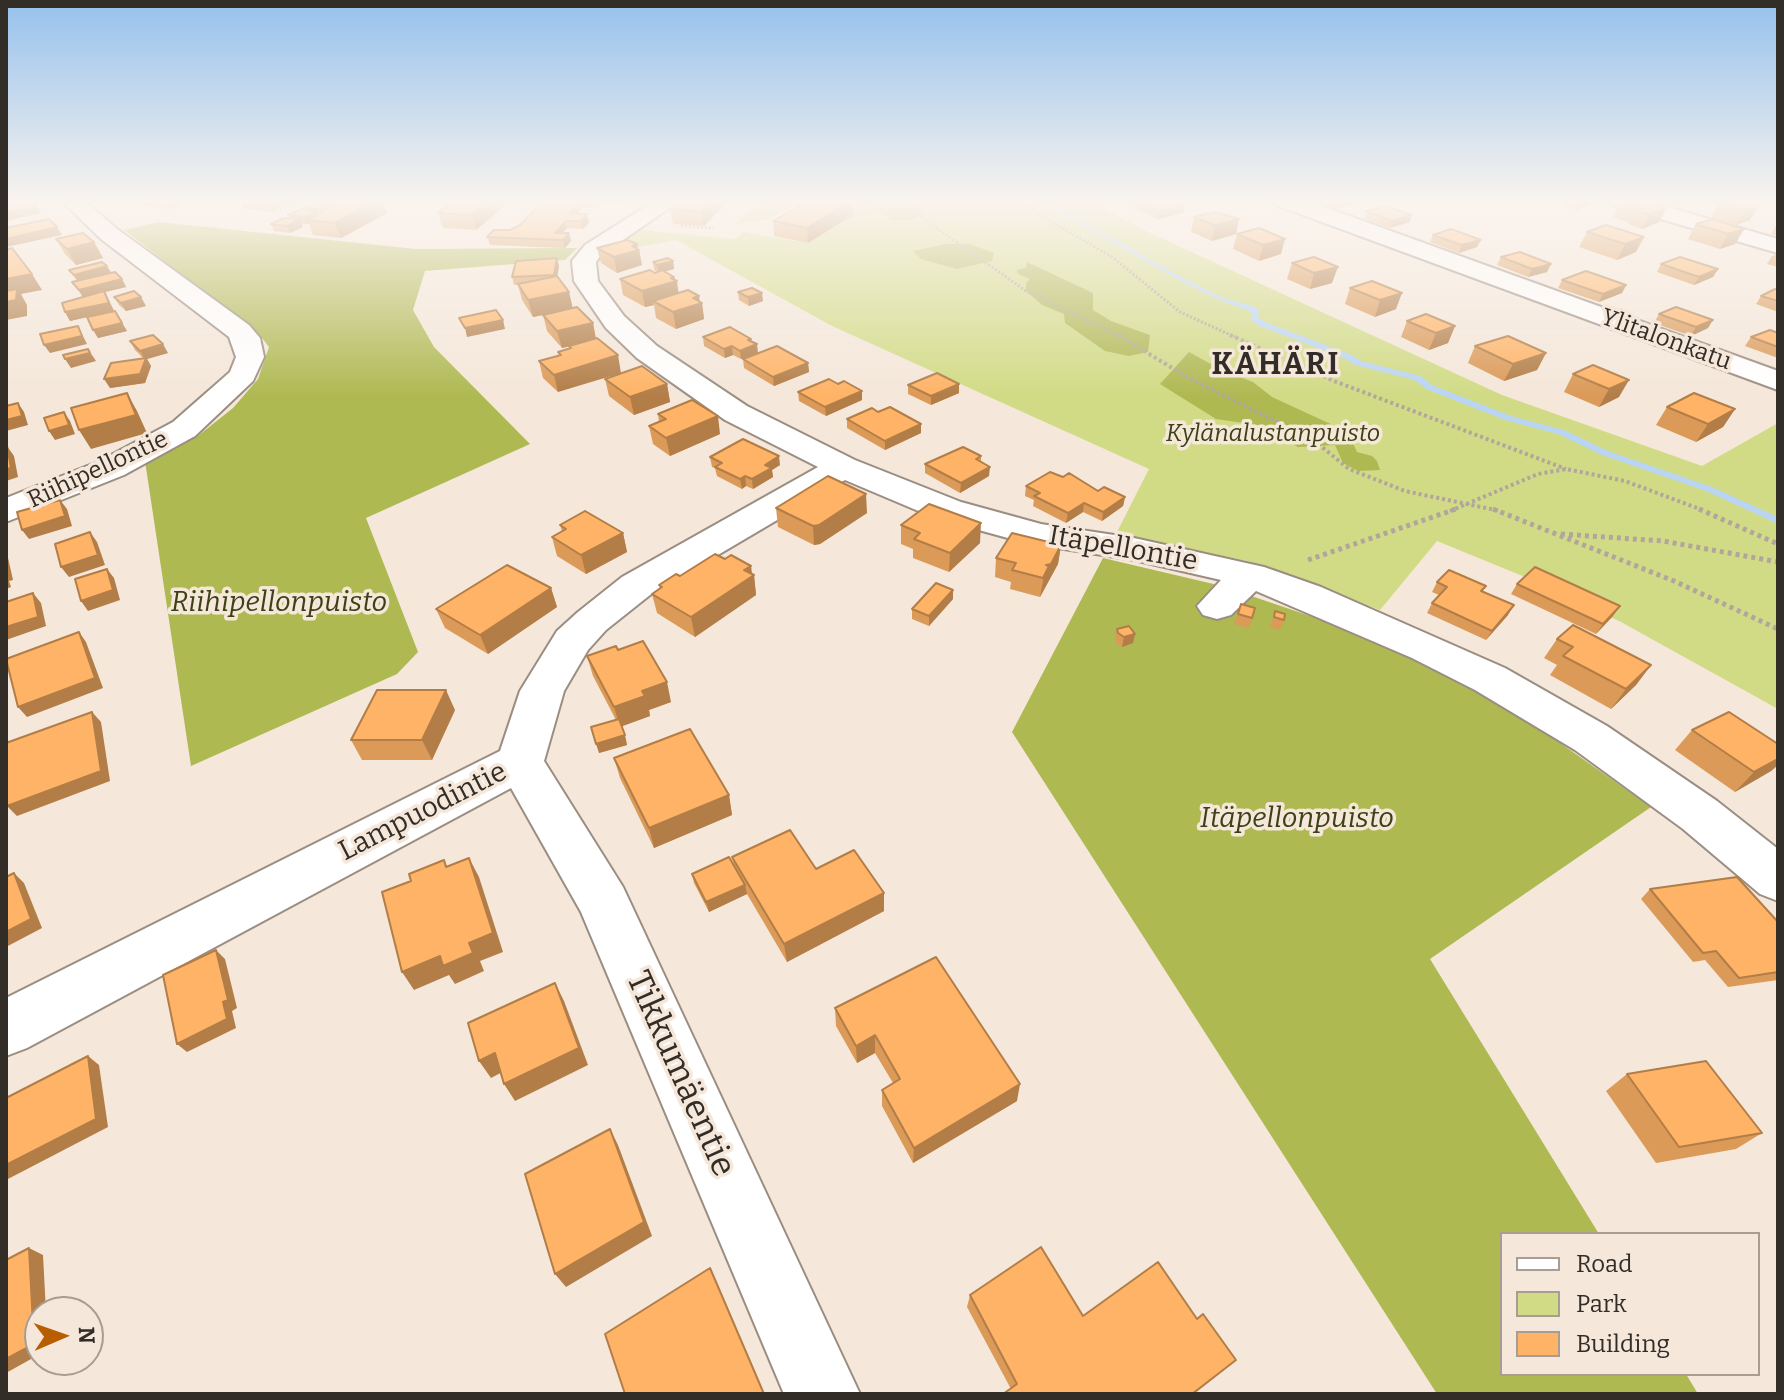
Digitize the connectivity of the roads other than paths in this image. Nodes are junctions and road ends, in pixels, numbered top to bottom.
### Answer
1 (151, 265) edge
2 (585, 265) edge
3 (1462, 265) edge
4 (1778, 381) edge
5 (843, 467) junction
6 (6, 511) edge
7 (1250, 575) junction
8 (1217, 606) dead end
9 (520, 762) junction
10 (1778, 879) edge
11 (6, 1028) edge
12 (822, 1394) edge

1 - 6 street, Riihipellontie
2 - 5 street, Itäpellontie
3 - 4 street, Ylitalonkatu
5 - 7 street, Itäpellontie
5 - 9 street, Lampuodintie
7 - 8 street
7 - 10 street, Itäpellontie
9 - 11 street, Lampuodintie
9 - 12 street, Tikkumäentie

